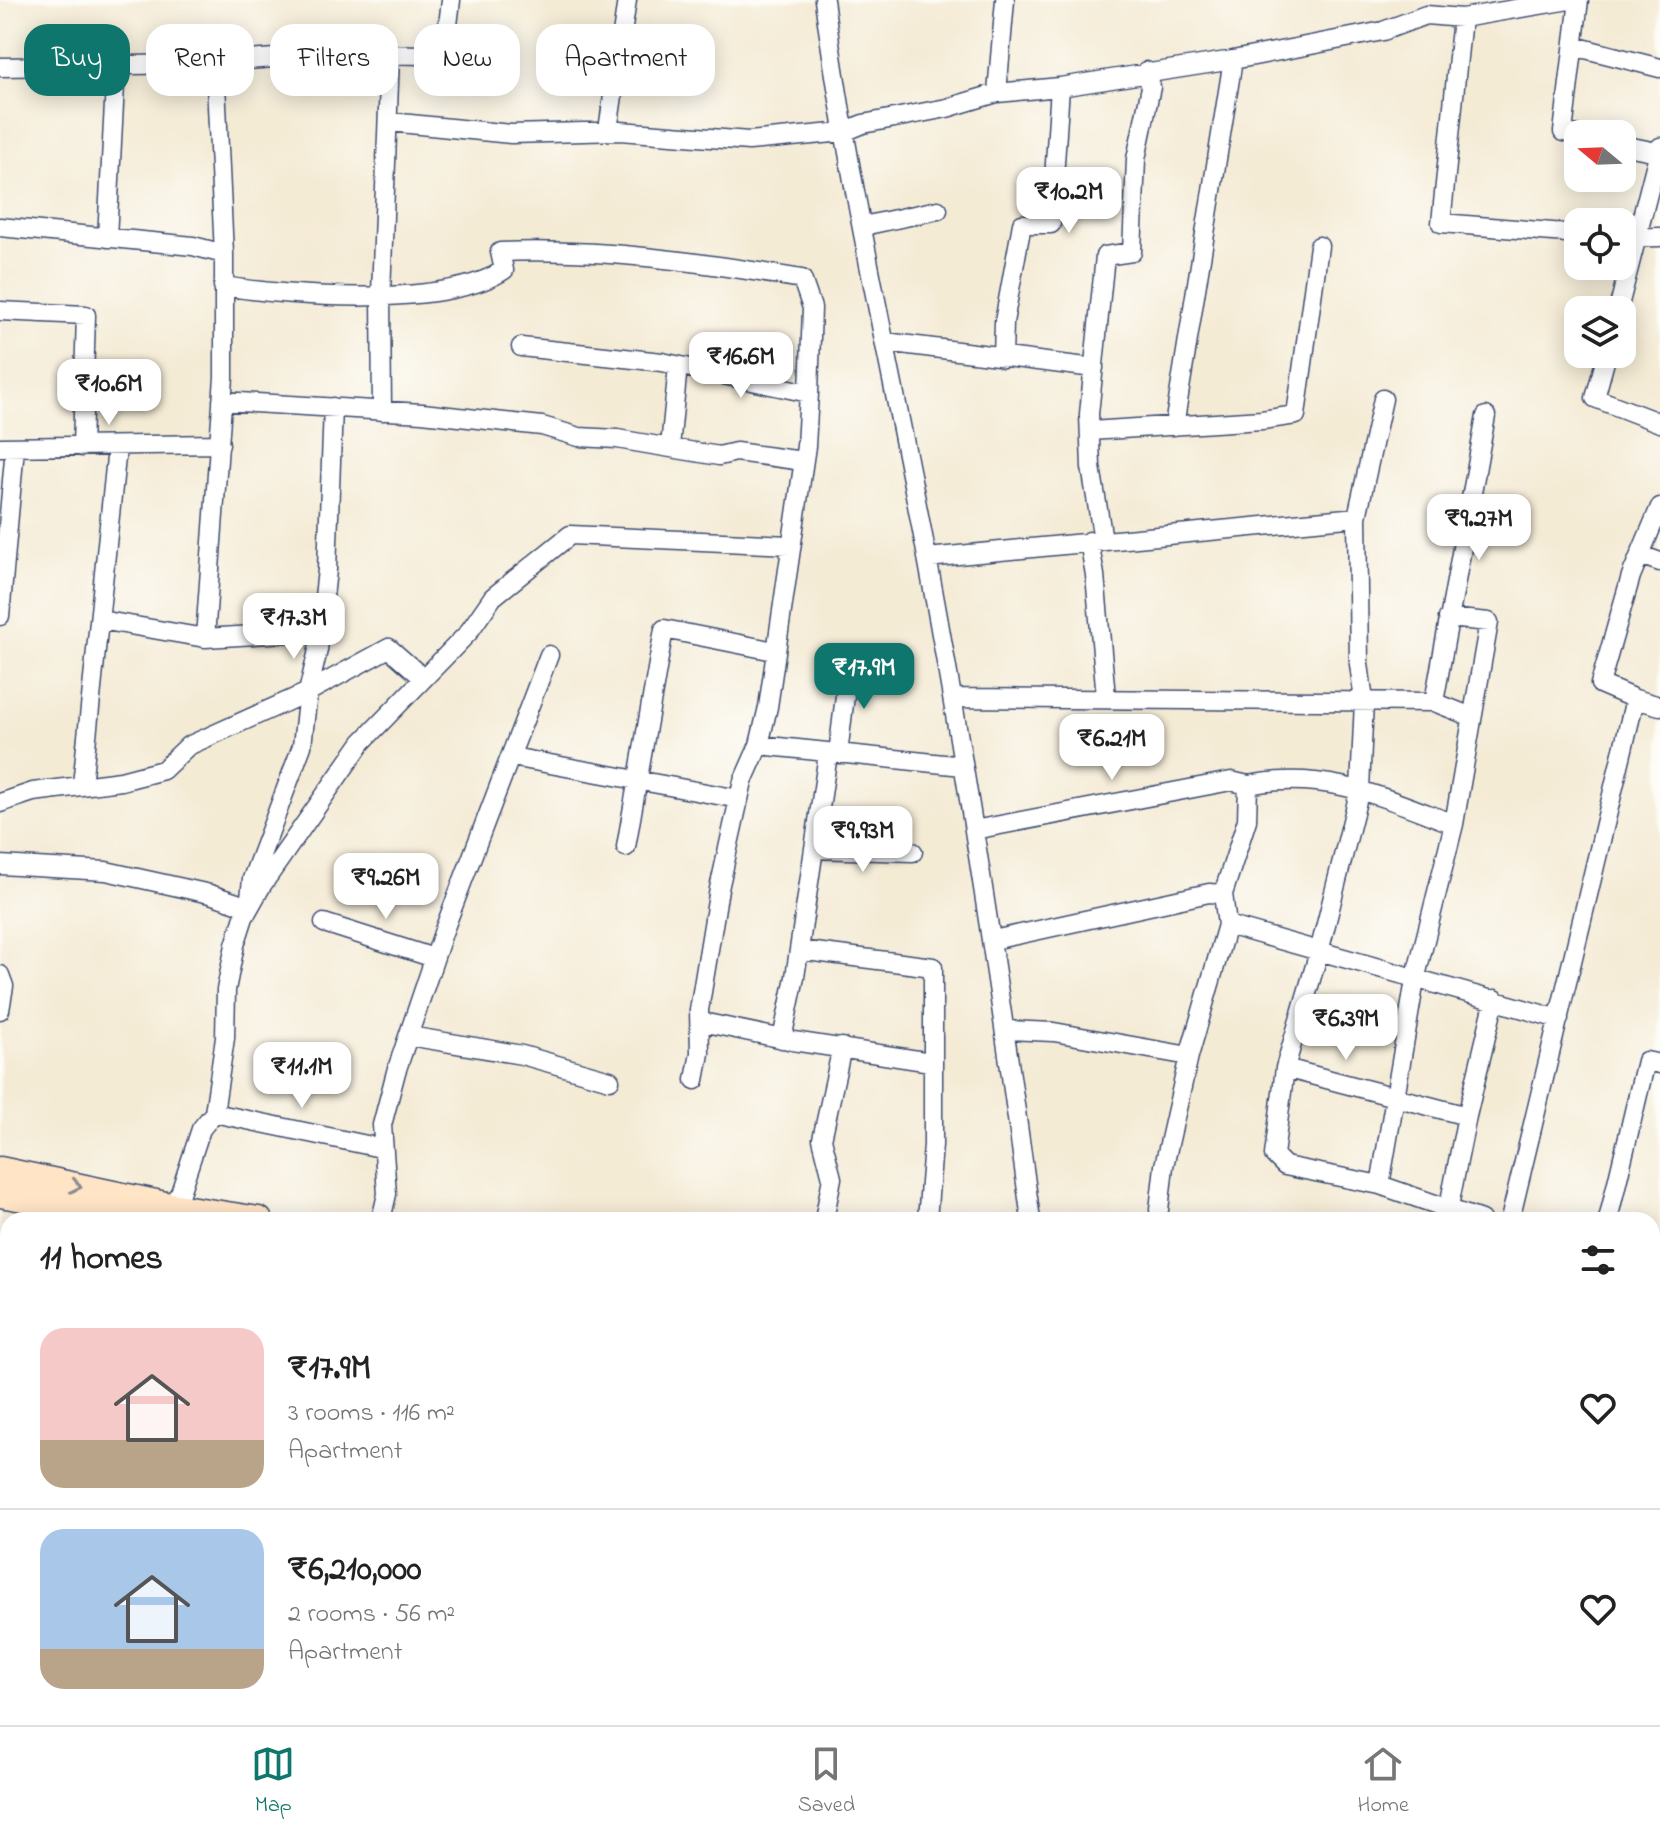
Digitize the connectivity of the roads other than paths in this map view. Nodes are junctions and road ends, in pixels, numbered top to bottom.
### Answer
1 (451, 0) edge
2 (627, 0) edge
3 (824, 0) edge
4 (1005, 0) edge
5 (1569, 0) edge
6 (1579, 0) edge
7 (1426, 7) edge
8 (1462, 18) junction
9 (1574, 46) junction
10 (398, 56) edge
11 (1233, 60) junction
12 (0, 67) edge
13 (24, 67) edge
14 (1660, 68) edge
15 (1146, 71) junction
16 (1060, 87) junction
17 (997, 93) junction
18 (114, 96) edge
19 (217, 96) edge
20 (390, 96) edge
21 (1565, 120) edge
22 (390, 122) junction
23 (608, 130) junction
24 (844, 132) junction
25 (1636, 147) edge
26 (1658, 150) edge
27 (938, 210) dead end
28 (1636, 219) edge
29 (863, 226) junction
30 (0, 227) edge
31 (1564, 233) edge
32 (1660, 237) edge
33 (107, 238) junction
34 (1636, 238) edge
35 (1319, 246) dead end
36 (224, 254) junction
37 (223, 286) junction
38 (381, 294) junction
39 (0, 311) edge
40 (885, 342) junction
41 (521, 347) dead end
42 (1003, 358) junction
43 (678, 366) junction
44 (1094, 368) junction
45 (1603, 368) edge
46 (809, 393) junction
47 (1383, 399) dead end
48 (222, 401) junction
49 (333, 407) junction
50 (382, 411) junction
51 (1486, 416) dead end
52 (1660, 423) edge
53 (1174, 426) junction
54 (1090, 431) junction
55 (220, 444) junction
56 (7, 447) edge
57 (82, 447) junction
58 (670, 447) junction
59 (117, 448) junction
60 (803, 461) junction
61 (1660, 507) edge
62 (1357, 517) junction
63 (1096, 541) junction
64 (789, 545) junction
65 (1640, 555) junction
66 (927, 558) junction
67 (1660, 562) edge
68 (0, 616) edge
69 (1448, 618) junction
70 (100, 620) junction
71 (321, 631) junction
72 (205, 638) junction
73 (774, 651) junction
74 (549, 655) dead end
75 (849, 662) dead end
76 (422, 677) junction
77 (308, 692) junction
78 (1106, 697) junction
79 (952, 698) junction
80 (1635, 699) junction
81 (1364, 701) junction
82 (1434, 702) junction
83 (1660, 706) edge
84 (1472, 717) junction
85 (759, 745) junction
86 (833, 754) junction
87 (512, 757) junction
88 (963, 766) junction
89 (638, 778) junction
90 (82, 785) junction
91 (1248, 785) junction
92 (1360, 789) junction
93 (739, 799) junction
94 (0, 803) edge
95 (1454, 824) junction
96 (974, 830) junction
97 (626, 847) dead end
98 (814, 849) junction
99 (913, 852) dead end
100 (0, 865) edge
101 (1223, 894) junction
102 (249, 907) junction
103 (324, 923) dead end
104 (1227, 925) junction
105 (993, 940) junction
106 (799, 950) junction
107 (1319, 952) junction
108 (434, 958) junction
109 (0, 975) edge
110 (1415, 980) junction
111 (1495, 999) junction
112 (0, 1010) edge
113 (1559, 1019) junction
114 (702, 1022) junction
115 (1006, 1030) junction
116 (409, 1036) junction
117 (782, 1039) junction
118 (842, 1047) junction
119 (1189, 1056) junction
120 (931, 1062) junction
121 (1660, 1064) edge
122 (1285, 1068) junction
123 (610, 1080) dead end
124 (695, 1080) dead end
125 (1395, 1097) junction
126 (214, 1113) junction
127 (1467, 1116) junction
128 (381, 1148) junction
129 (0, 1170) edge
130 (1380, 1185) junction
131 (0, 1194) edge
132 (1159, 1210) dead end
133 (1448, 1211) junction
134 (152, 1212) edge
135 (156, 1212) edge
136 (161, 1212) edge
137 (383, 1212) edge
138 (826, 1212) edge
139 (928, 1212) edge
140 (1030, 1212) edge
141 (1452, 1212) edge
142 (1512, 1212) edge
143 (1610, 1212) edge
144 (0, 1393) edge
145 (0, 1407) edge

1 - 10 street
2 - 23 street
3 - 24 street
4 - 17 street
5 - 8 street
6 - 9 street
7 - 8 street
7 - 11 street
8 - 31 street
9 - 14 street
9 - 21 street
11 - 15 street
11 - 53 street
12 - 13 street
15 - 16 street
15 - 44 street
16 - 17 street
16 - 42 street
17 - 24 street
18 - 33 street
19 - 36 street
20 - 22 street
22 - 23 street
22 - 38 street
23 - 24 street
24 - 29 street
25 - 26 street
26 - 28 street
27 - 29 street
29 - 40 street
30 - 33 street
32 - 34 street
33 - 36 street
35 - 53 street
36 - 37 street
37 - 38 street
37 - 48 street
38 - 46 street
38 - 50 street
39 - 57 street
40 - 42 street
40 - 66 street
41 - 43 street
42 - 44 street
43 - 46 street
43 - 58 street
44 - 54 street
45 - 52 street
46 - 60 street
47 - 62 street
48 - 49 street
48 - 55 street
49 - 50 street
49 - 71 street
50 - 58 street
51 - 69 street
53 - 54 street
54 - 63 street
55 - 59 street
55 - 72 street
56 - 57 street
56 - 68 street
57 - 59 street
58 - 60 street
59 - 70 street
60 - 64 street
61 - 65 street
62 - 63 street
62 - 81 street
63 - 66 street
63 - 78 street
64 - 73 street
64 - 76 street
65 - 67 street
65 - 80 street
66 - 79 street
69 - 82 street
69 - 84 street
70 - 72 street
70 - 90 street
71 - 72 street
71 - 77 street
73 - 85 street
73 - 89 street
74 - 87 street
75 - 86 street
76 - 77 street
76 - 102 street
77 - 90 street
77 - 102 street
78 - 79 street
78 - 81 street
79 - 88 street
80 - 83 street
80 - 113 street
81 - 82 street
81 - 92 street
82 - 84 street
84 - 95 street
85 - 86 street
85 - 93 street
86 - 88 street
86 - 98 street
87 - 89 street
87 - 108 street
88 - 96 street
89 - 93 street
89 - 97 street
90 - 94 street
91 - 92 street
91 - 96 street
91 - 101 street
92 - 95 street
92 - 107 street
93 - 114 street
95 - 110 street
96 - 105 street
98 - 99 street
98 - 106 street
100 - 102 street
101 - 104 street
101 - 105 street
102 - 126 street
103 - 108 street
104 - 107 street
104 - 119 street
105 - 115 street
106 - 117 street
106 - 120 street
107 - 110 street
107 - 122 street
108 - 116 street
109 - 112 street
110 - 111 street
110 - 125 street
111 - 113 street
111 - 127 street
113 - 142 street
114 - 117 street
114 - 124 street
115 - 119 street
115 - 140 street
116 - 123 street
116 - 128 street
117 - 118 street
118 - 120 street
118 - 138 street
119 - 132 street
120 - 139 street
121 - 143 street
122 - 125 street
122 - 130 street
125 - 127 street
125 - 130 street
126 - 128 street
126 - 136 street
127 - 133 street
128 - 137 street
129 -> 135 main road
130 - 133 street
131 - 134 main road
133 - 141 street
144 - 145 street

